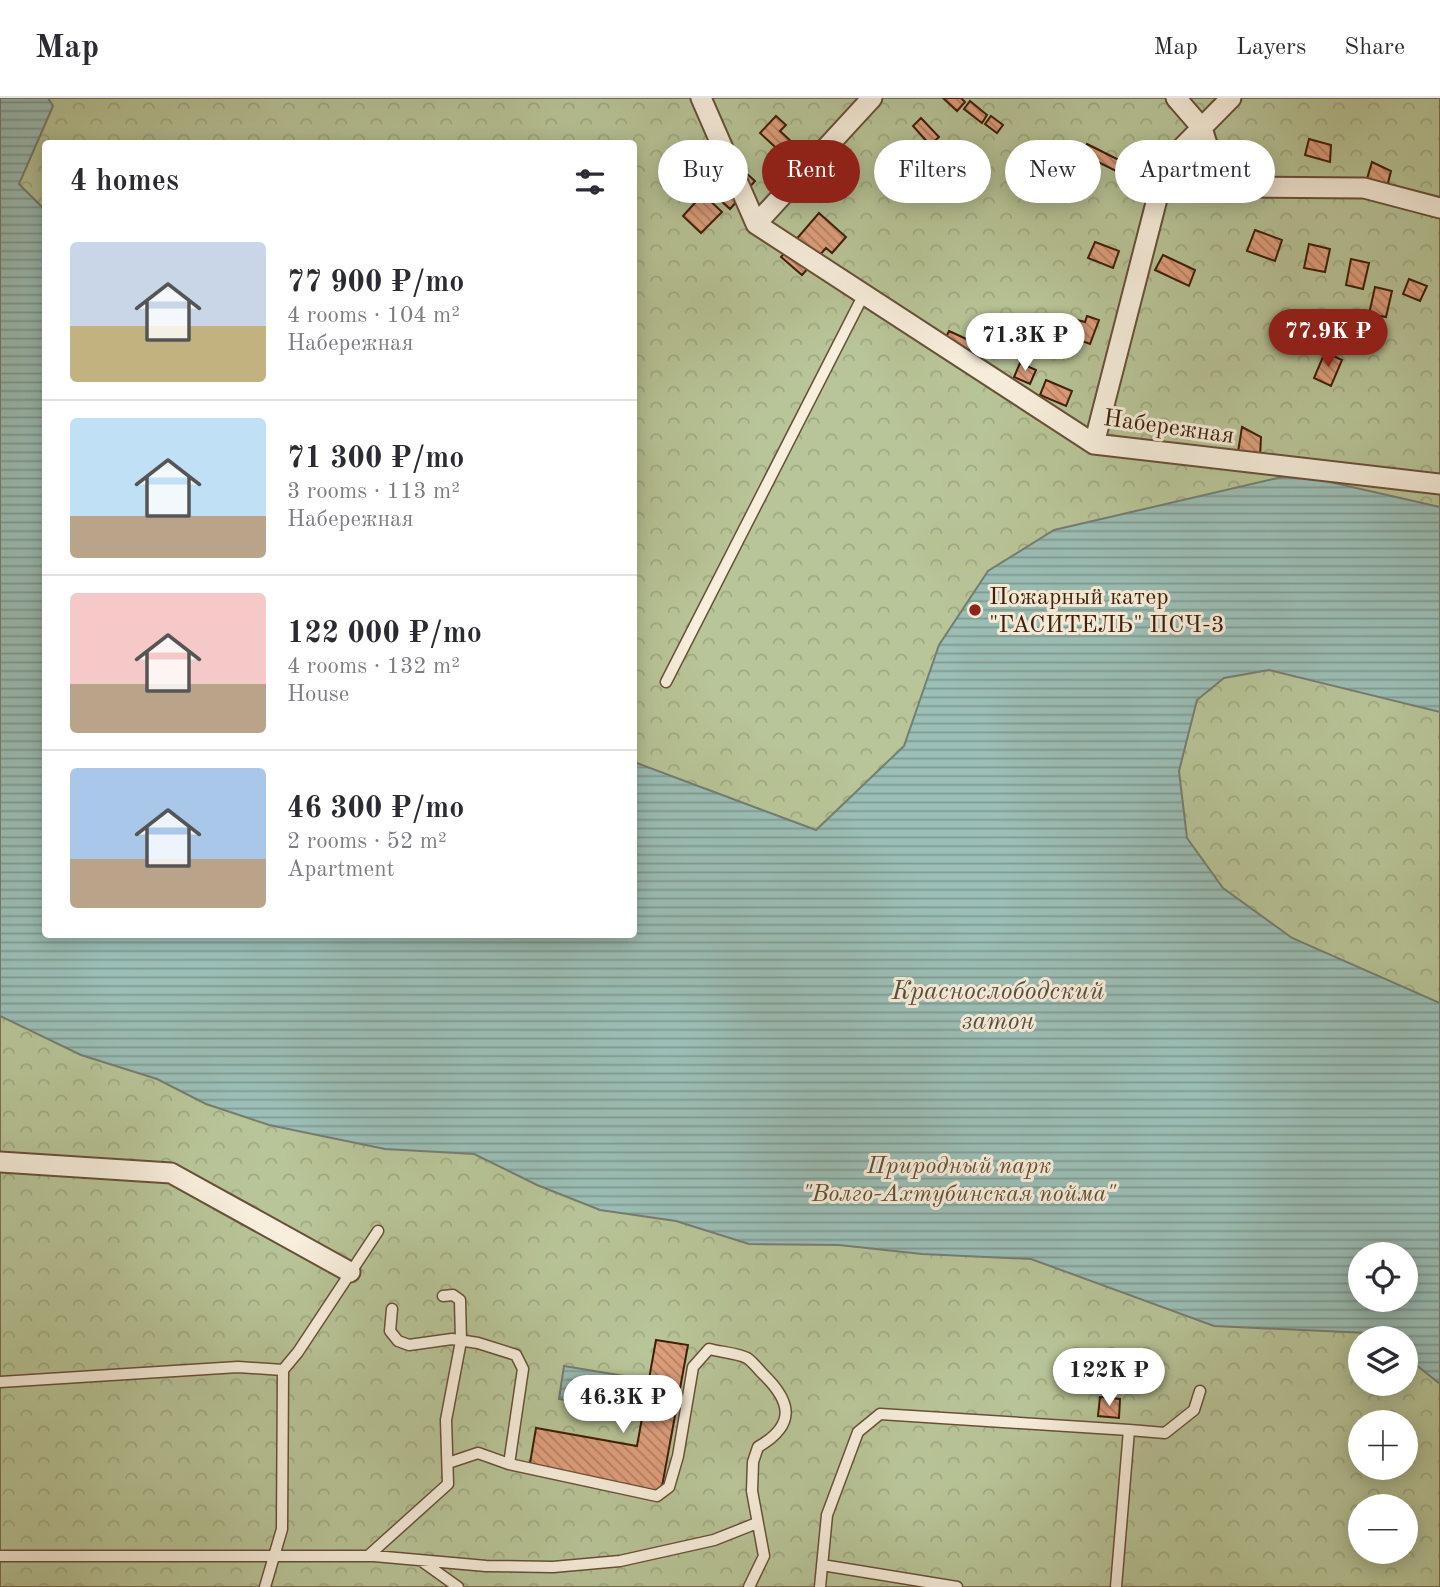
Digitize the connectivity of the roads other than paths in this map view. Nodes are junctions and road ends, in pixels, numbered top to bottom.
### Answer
1 (701, 98) edge
2 (872, 98) edge
3 (1177, 98) edge
4 (1230, 98) edge
5 (1202, 128) junction
6 (1440, 208) edge
7 (756, 224) junction
8 (864, 294) junction
9 (1094, 444) junction
10 (1440, 484) edge
11 (666, 682) dead end
12 (0, 1162) edge
13 (378, 1231) dead end
14 (349, 1272) junction
15 (443, 1296) dead end
16 (392, 1310) dead end
17 (461, 1341) junction
18 (283, 1370) junction
19 (0, 1382) edge
20 (1200, 1391) dead end
21 (1129, 1430) junction
22 (448, 1463) junction
23 (509, 1464) junction
24 (757, 1522) junction
25 (0, 1556) edge
26 (368, 1556) junction
27 (272, 1558) junction
28 (423, 1562) junction
29 (822, 1565) junction
30 (265, 1587) edge
31 (458, 1587) edge
32 (749, 1587) edge
33 (820, 1587) edge
34 (957, 1587) edge
35 (1116, 1587) edge

1 - 7 street
2 - 7 street
3 - 5 street
4 - 5 street
5 - 6 street
5 - 9 street
7 - 8 street, Набережная
8 - 9 street, Набережная
8 - 11 lane
9 - 10 street, Набережная
12 - 14 street
13 - 14 lane
14 - 18 lane
15 - 17 lane
16 - 17 lane
17 - 22 lane
17 - 23 lane
18 - 19 lane
18 - 27 lane
20 - 21 lane
21 - 29 lane
21 - 35 lane
22 - 23 lane
22 - 26 lane
23 - 24 lane
24 - 28 lane
24 - 32 lane
25 - 27 lane
26 - 27 lane
26 - 28 lane
27 - 30 lane
28 - 31 lane
29 - 33 lane
29 - 34 lane

